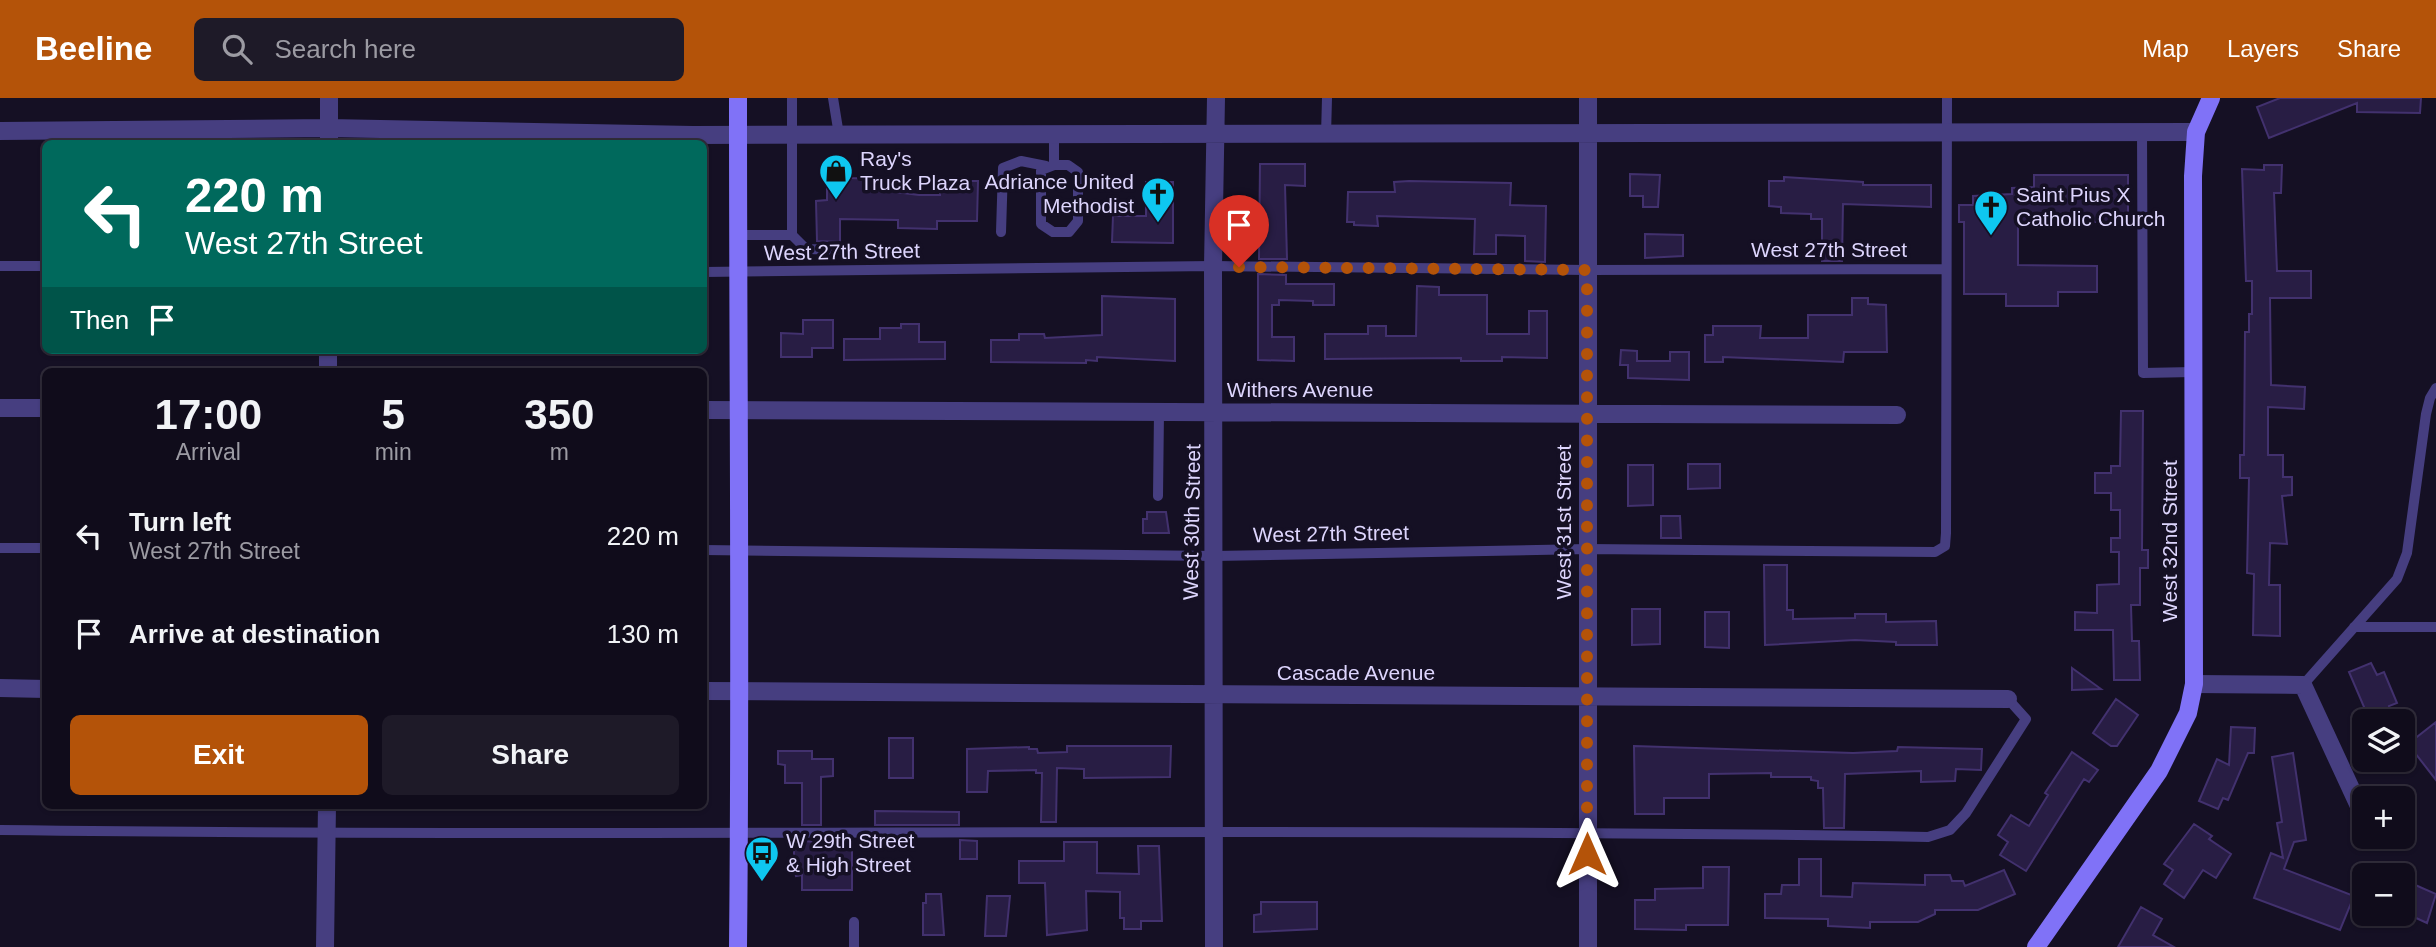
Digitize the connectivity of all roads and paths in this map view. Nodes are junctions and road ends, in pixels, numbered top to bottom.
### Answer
1 (329, 98) edge
2 (738, 98) edge
3 (792, 98) edge
4 (833, 98) edge
5 (1216, 98) edge
6 (1326, 98) edge
7 (1588, 98) edge
8 (1947, 98) edge
9 (2211, 98) edge
10 (0, 131) edge
11 (1588, 131) junction
12 (1947, 131) junction
13 (2142, 132) junction
14 (2196, 132) junction
15 (1054, 134) junction
16 (1216, 134) junction
17 (738, 135) junction
18 (792, 135) junction
19 (839, 135) junction
20 (1326, 135) junction
21 (329, 136) edge
22 (693, 139) edge
23 (1050, 165) junction
24 (1001, 232) dead end
25 (740, 235) junction
26 (792, 235) junction
27 (845, 250) dead end
28 (0, 266) edge
29 (42, 266) edge
30 (1213, 266) junction
31 (1946, 269) junction
32 (1587, 270) junction
33 (707, 272) edge
34 (740, 272) junction
35 (2193, 372) junction
36 (2436, 388) edge
37 (0, 408) edge
38 (42, 408) edge
39 (707, 410) edge
40 (740, 410) junction
41 (1159, 412) junction
42 (1216, 412) junction
43 (1587, 414) junction
44 (1897, 415) dead end
45 (1158, 496) dead end
46 (0, 548) edge
47 (42, 548) edge
48 (1587, 549) junction
49 (707, 550) edge
50 (737, 550) junction
51 (1214, 556) junction
52 (2354, 627) junction
53 (2436, 627) edge
54 (2194, 684) junction
55 (2304, 685) junction
56 (0, 688) edge
57 (42, 689) edge
58 (707, 691) edge
59 (741, 691) junction
60 (1587, 695) junction
61 (1213, 696) junction
62 (2008, 699) joint
63 (2352, 791) edge
64 (327, 809) edge
65 (0, 830) edge
66 (1587, 831) junction
67 (739, 832) junction
68 (1214, 832) junction
69 (327, 834) junction
70 (854, 922) dead end
71 (2038, 945) edge
72 (325, 947) edge
73 (738, 947) edge
74 (853, 947) edge
75 (1214, 947) edge
76 (1588, 947) edge

1 - 21 street
2 - 17 street
3 - 18 lane
4 - 19 lane
5 - 16 street, West 30th Street
6 - 20 lane
7 - 11 street, West 31st Street
8 - 12 lane
9 - 14 street, West 32nd Street
10 - 21 street
11 - 12 street
11 - 20 street
11 - 32 street, West 31st Street
12 - 13 street
12 - 31 lane
13 - 14 street
13 - 35 lane
14 - 35 street, West 32nd Street
15 - 16 street
15 - 19 street
15 - 23 lane
16 - 20 street
16 - 30 street, West 30th Street
17 - 18 street
17 - 22 street
17 - 25 street
18 - 19 street
18 - 26 lane
21 - 22 street
23 - 23 lane
23 - 24 lane
25 - 26 lane
25 - 34 street
26 - 27 lane
28 - 29 lane
30 - 32 lane, West 27th Street
30 - 34 lane, West 27th Street
30 - 42 street, West 30th Street
31 - 32 lane, West 27th Street
31 - 48 lane, West 27th Street
32 - 43 street, West 31st Street
33 - 34 lane, West 27th Street
34 - 40 street
35 - 54 street, West 32nd Street
36 - 52 lane
37 - 38 street
39 - 40 street, Withers Avenue
40 - 41 street, Withers Avenue
40 - 50 street
41 - 42 street, Withers Avenue
41 - 45 lane
42 - 43 street, Withers Avenue
42 - 51 street, West 30th Street
43 - 44 street, Withers Avenue
43 - 48 street, West 31st Street
46 - 47 lane
48 - 51 lane, West 27th Street
48 - 60 street, West 31st Street
49 - 50 lane, West 27th Street
50 - 51 lane, West 27th Street
50 - 59 street
51 - 61 street, West 30th Street
52 - 53 lane
52 - 55 lane
54 - 55 street
54 - 71 street, West 32nd Street
55 - 63 street
56 - 57 street
58 - 59 street, Cascade Avenue
59 - 61 street, Cascade Avenue
59 - 67 street
60 - 61 street, Cascade Avenue
60 - 62 street, Cascade Avenue
60 - 66 street, West 31st Street
61 - 68 street, West 30th Street
62 - 66 lane
64 - 69 street
65 - 69 lane
66 - 68 lane
66 - 76 street, West 31st Street
67 - 68 lane
67 - 69 lane
67 - 73 street
68 - 75 street, West 30th Street
69 - 72 street
70 - 74 lane

